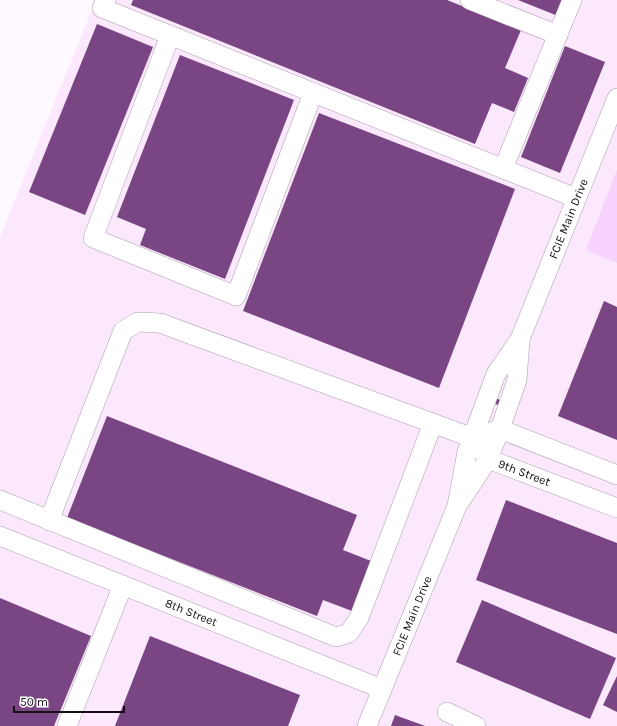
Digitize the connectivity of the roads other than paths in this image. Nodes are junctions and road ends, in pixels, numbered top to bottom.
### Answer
1 (106, 0) edge
2 (470, 0) edge
3 (572, 0) edge
4 (558, 35) junction
5 (170, 36) junction
6 (313, 93) junction
7 (617, 98) edge
8 (503, 169) junction
9 (576, 198) junction
10 (520, 339) junction
11 (433, 423) junction
12 (500, 429) junction
13 (472, 438) junction
14 (488, 459) junction
15 (617, 475) edge
16 (0, 500) edge
17 (456, 506) junction
18 (617, 508) edge
19 (49, 521) junction
20 (0, 536) edge
21 (123, 585) junction
22 (382, 689) junction
23 (447, 712) dead end
24 (67, 726) edge
25 (367, 726) edge
26 (476, 726) edge

1 - 5 street
2 - 4 street
3 - 4 street
4 - 8 street
5 - 6 street
5 - 6 street
6 - 8 street
7 - 9 street, FCIE Main Drive
8 - 9 street
9 - 10 street, FCIE Main Drive
10 - 12 street, FCIE Main Drive
10 - 13 street, FCIE Main Drive
11 - 13 street
11 - 19 street
11 - 19 street
12 - 13 street
12 - 14 street, FCIE Main Drive
12 - 15 street
13 - 14 street, 9th Street
13 - 17 street, FCIE Main Drive
14 - 17 street, FCIE Main Drive
14 - 18 street, 9th Street
16 - 19 street
17 - 22 street, FCIE Main Drive
20 - 21 street, 8th Street
21 - 22 street, 8th Street
21 - 24 street
22 - 25 street, FCIE Main Drive
23 - 26 street

